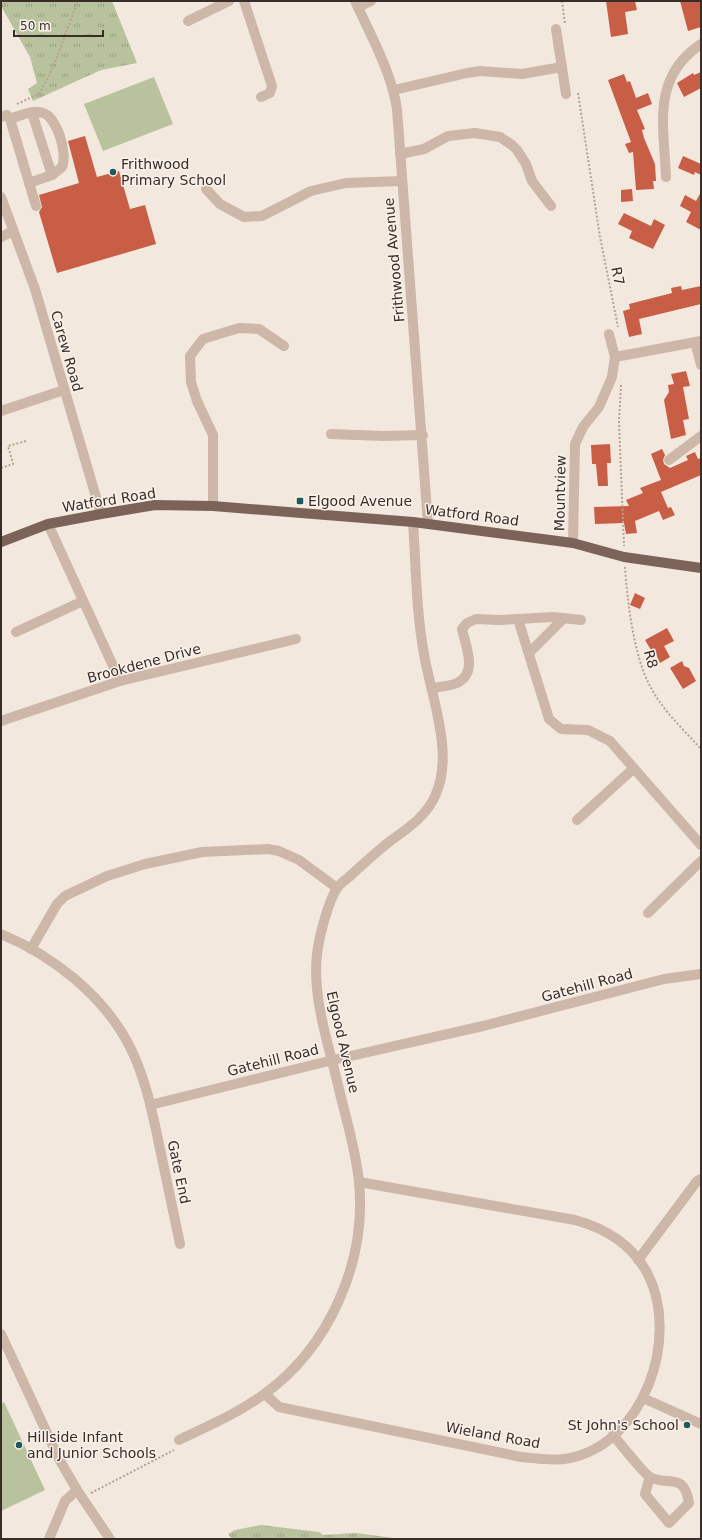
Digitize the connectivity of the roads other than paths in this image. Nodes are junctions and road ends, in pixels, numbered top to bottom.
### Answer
1 (228, 1) edge
2 (244, 1) edge
3 (371, 1) edge
4 (357, 4) edge
5 (188, 22) dead end
6 (561, 28) road end
7 (701, 44) edge
8 (562, 67) junction
9 (394, 90) junction
10 (566, 94) dead end
11 (261, 97) dead end
12 (32, 113) junction
13 (6, 117) edge
14 (400, 154) junction
15 (52, 174) junction
16 (666, 177) dead end
17 (402, 181) junction
18 (29, 183) junction
19 (206, 189) dead end
20 (1, 197) edge
21 (36, 206) dead end
22 (551, 206) dead end
23 (13, 231) junction
24 (1, 237) edge
25 (614, 333) road end
26 (698, 341) edge
27 (284, 346) dead end
28 (615, 357) junction
29 (701, 365) edge
30 (64, 390) junction
31 (1, 411) edge
32 (331, 434) dead end
33 (423, 435) junction
34 (701, 436) edge
35 (669, 460) dead end
36 (213, 506) junction
37 (101, 514) junction
38 (413, 522) junction
39 (48, 524) junction
40 (428, 524) junction
41 (1, 542) edge
42 (573, 543) junction
43 (701, 568) edge
44 (83, 601) junction
45 (564, 618) junction
46 (518, 619) junction
47 (581, 620) dead end
48 (16, 632) dead end
49 (296, 639) dead end
50 (528, 653) junction
51 (120, 682) junction
52 (432, 688) junction
53 (1, 721) edge
54 (633, 769) junction
55 (578, 820) dead end
56 (701, 845) edge
57 (701, 861) edge
58 (337, 888) junction
59 (648, 913) dead end
60 (1, 934) edge
61 (31, 949) junction
62 (701, 974) edge
63 (332, 1060) junction
64 (150, 1105) junction
65 (701, 1179) edge
66 (359, 1182) junction
67 (180, 1244) dead end
68 (638, 1260) junction
69 (1, 1334) edge
70 (265, 1394) junction
71 (643, 1398) junction
72 (701, 1424) edge
73 (613, 1435) junction
74 (180, 1440) road end
75 (650, 1477) junction
76 (79, 1494) junction
77 (49, 1539) edge
78 (110, 1539) edge

1 - 5 street
2 - 11 street
3 - 4 street
4 - 9 street, Frithwood Avenue
6 - 8 street
7 - 16 street
8 - 9 street
8 - 10 street
9 - 14 street, Frithwood Avenue
12 - 13 street
12 - 15 street
12 - 15 street
13 - 18 street
14 - 17 street, Frithwood Avenue
14 - 22 street
15 - 18 street
17 - 19 street
17 - 33 street, Frithwood Avenue
18 - 21 street
20 - 23 street, Carew Road
23 - 24 street
23 - 30 street, Carew Road
25 - 28 street, Mountview
26 - 28 street
26 - 29 street
27 - 36 street
28 - 42 street, Mountview
30 - 31 street
30 - 37 street, Carew Road
32 - 33 street
33 - 40 street, Frithwood Avenue
34 - 35 street
36 - 37 main road, Watford Road
36 - 38 main road, Watford Road
37 - 39 main road, Watford Road
38 - 40 main road, Watford Road
38 - 52 street, Elgood Avenue
39 - 41 main road, Watford Road
39 - 44 street
40 - 42 main road, Watford Road
42 - 43 main road, Watford Road
44 - 48 street
44 - 51 street
45 - 46 street
45 - 47 street
45 - 50 street
46 - 50 street
46 - 52 street
49 - 51 street, Brookdene Drive
50 - 54 street
51 - 53 street, Brookdene Drive
52 - 58 street, Elgood Avenue
54 - 55 street
54 - 56 street
57 - 59 street
58 - 61 street
58 - 63 street, Elgood Avenue
60 - 61 street
61 - 64 street
62 - 63 street, Gatehill Road
63 - 64 street, Gatehill Road
63 - 66 street, Elgood Avenue
64 - 67 street, Gate End
65 - 68 street
66 - 68 street, Wieland Road
66 - 70 street, Elgood Avenue
68 - 71 street, Wieland Road
69 - 76 street
70 - 73 street, Wieland Road
70 - 74 street, Elgood Avenue
71 - 72 street
71 - 73 street, Wieland Road
73 - 75 street
75 - 75 street
76 - 77 street
76 - 78 street

